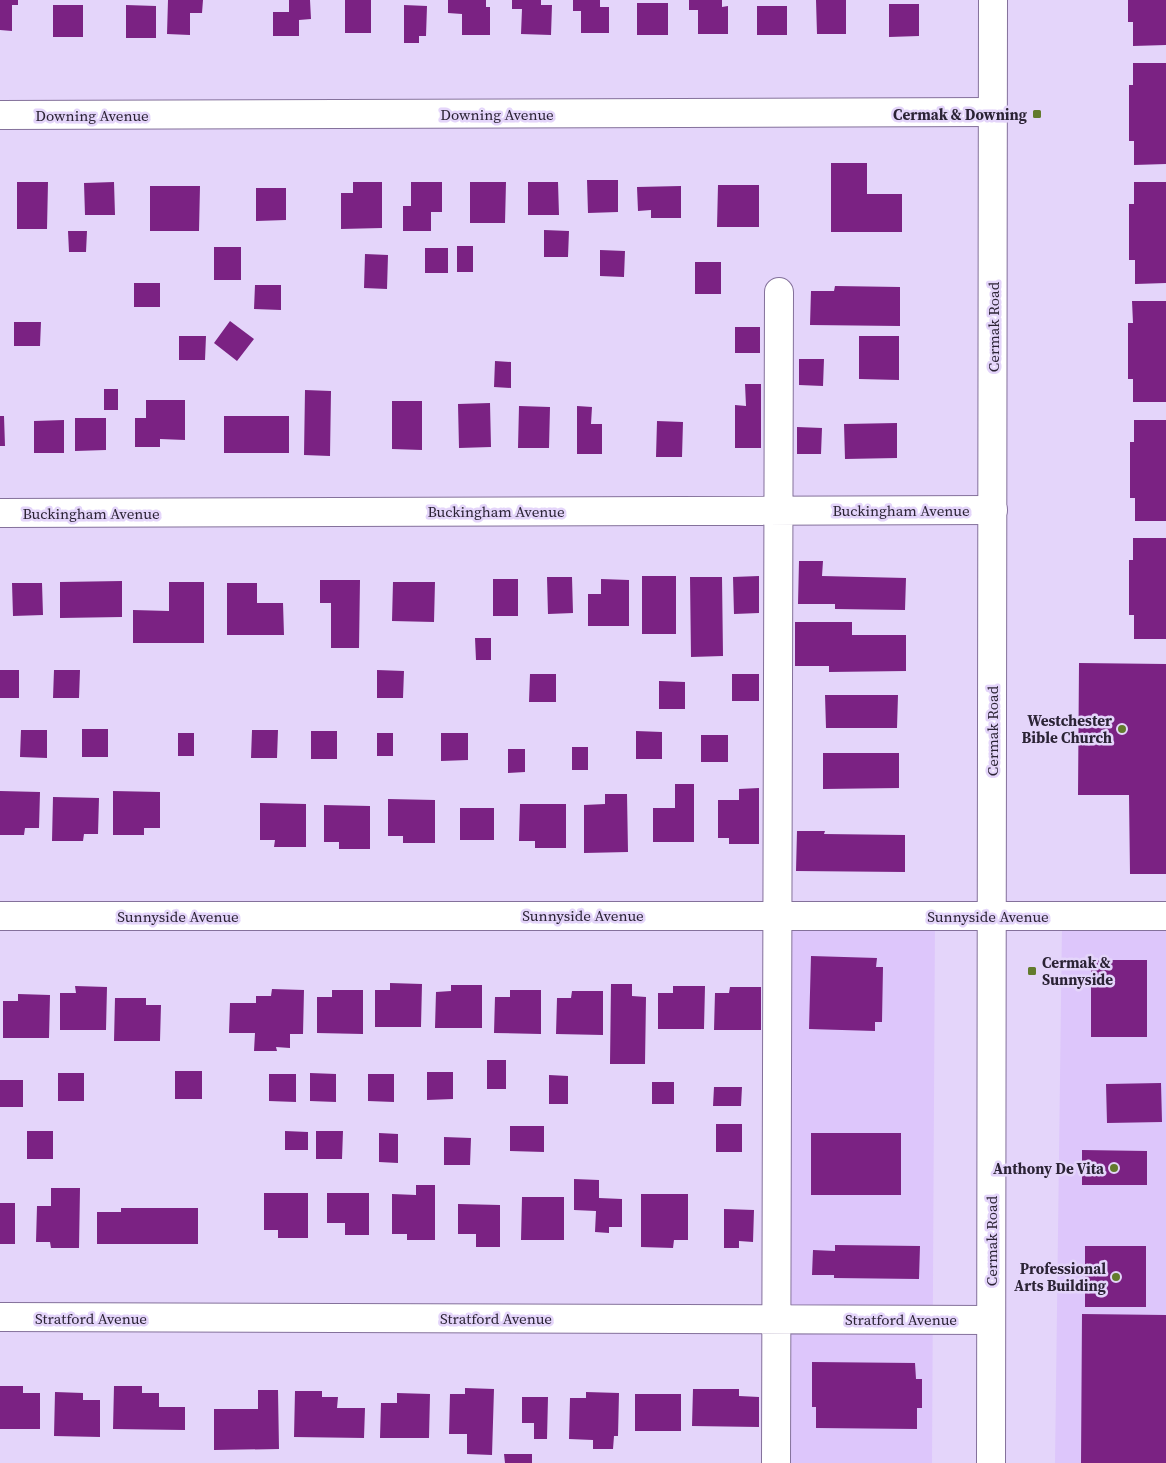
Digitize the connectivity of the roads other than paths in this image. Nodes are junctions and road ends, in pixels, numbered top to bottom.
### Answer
1 (993, 0) edge
2 (993, 112) junction
3 (0, 115) edge
4 (779, 292) dead end
5 (778, 510) junction
6 (993, 510) junction
7 (0, 513) edge
8 (777, 915) junction
9 (0, 916) edge
10 (992, 916) junction
11 (1166, 916) edge
12 (0, 1317) edge
13 (776, 1319) junction
14 (991, 1320) junction
15 (776, 1463) edge
16 (991, 1463) edge

1 - 2 street, Cermak Road
2 - 3 street, Downing Avenue
2 - 6 street, Cermak Road
4 - 5 street
5 - 6 street, Buckingham Avenue
5 - 7 street, Buckingham Avenue
5 - 8 street
6 - 10 street, Cermak Road
8 - 9 street, Sunnyside Avenue
8 - 10 street, Sunnyside Avenue
8 - 13 street
10 - 11 street, Sunnyside Avenue
10 - 14 street, Cermak Road
12 - 13 street, Stratford Avenue
13 - 14 street, Stratford Avenue
13 - 15 street
14 - 16 street, Cermak Road

